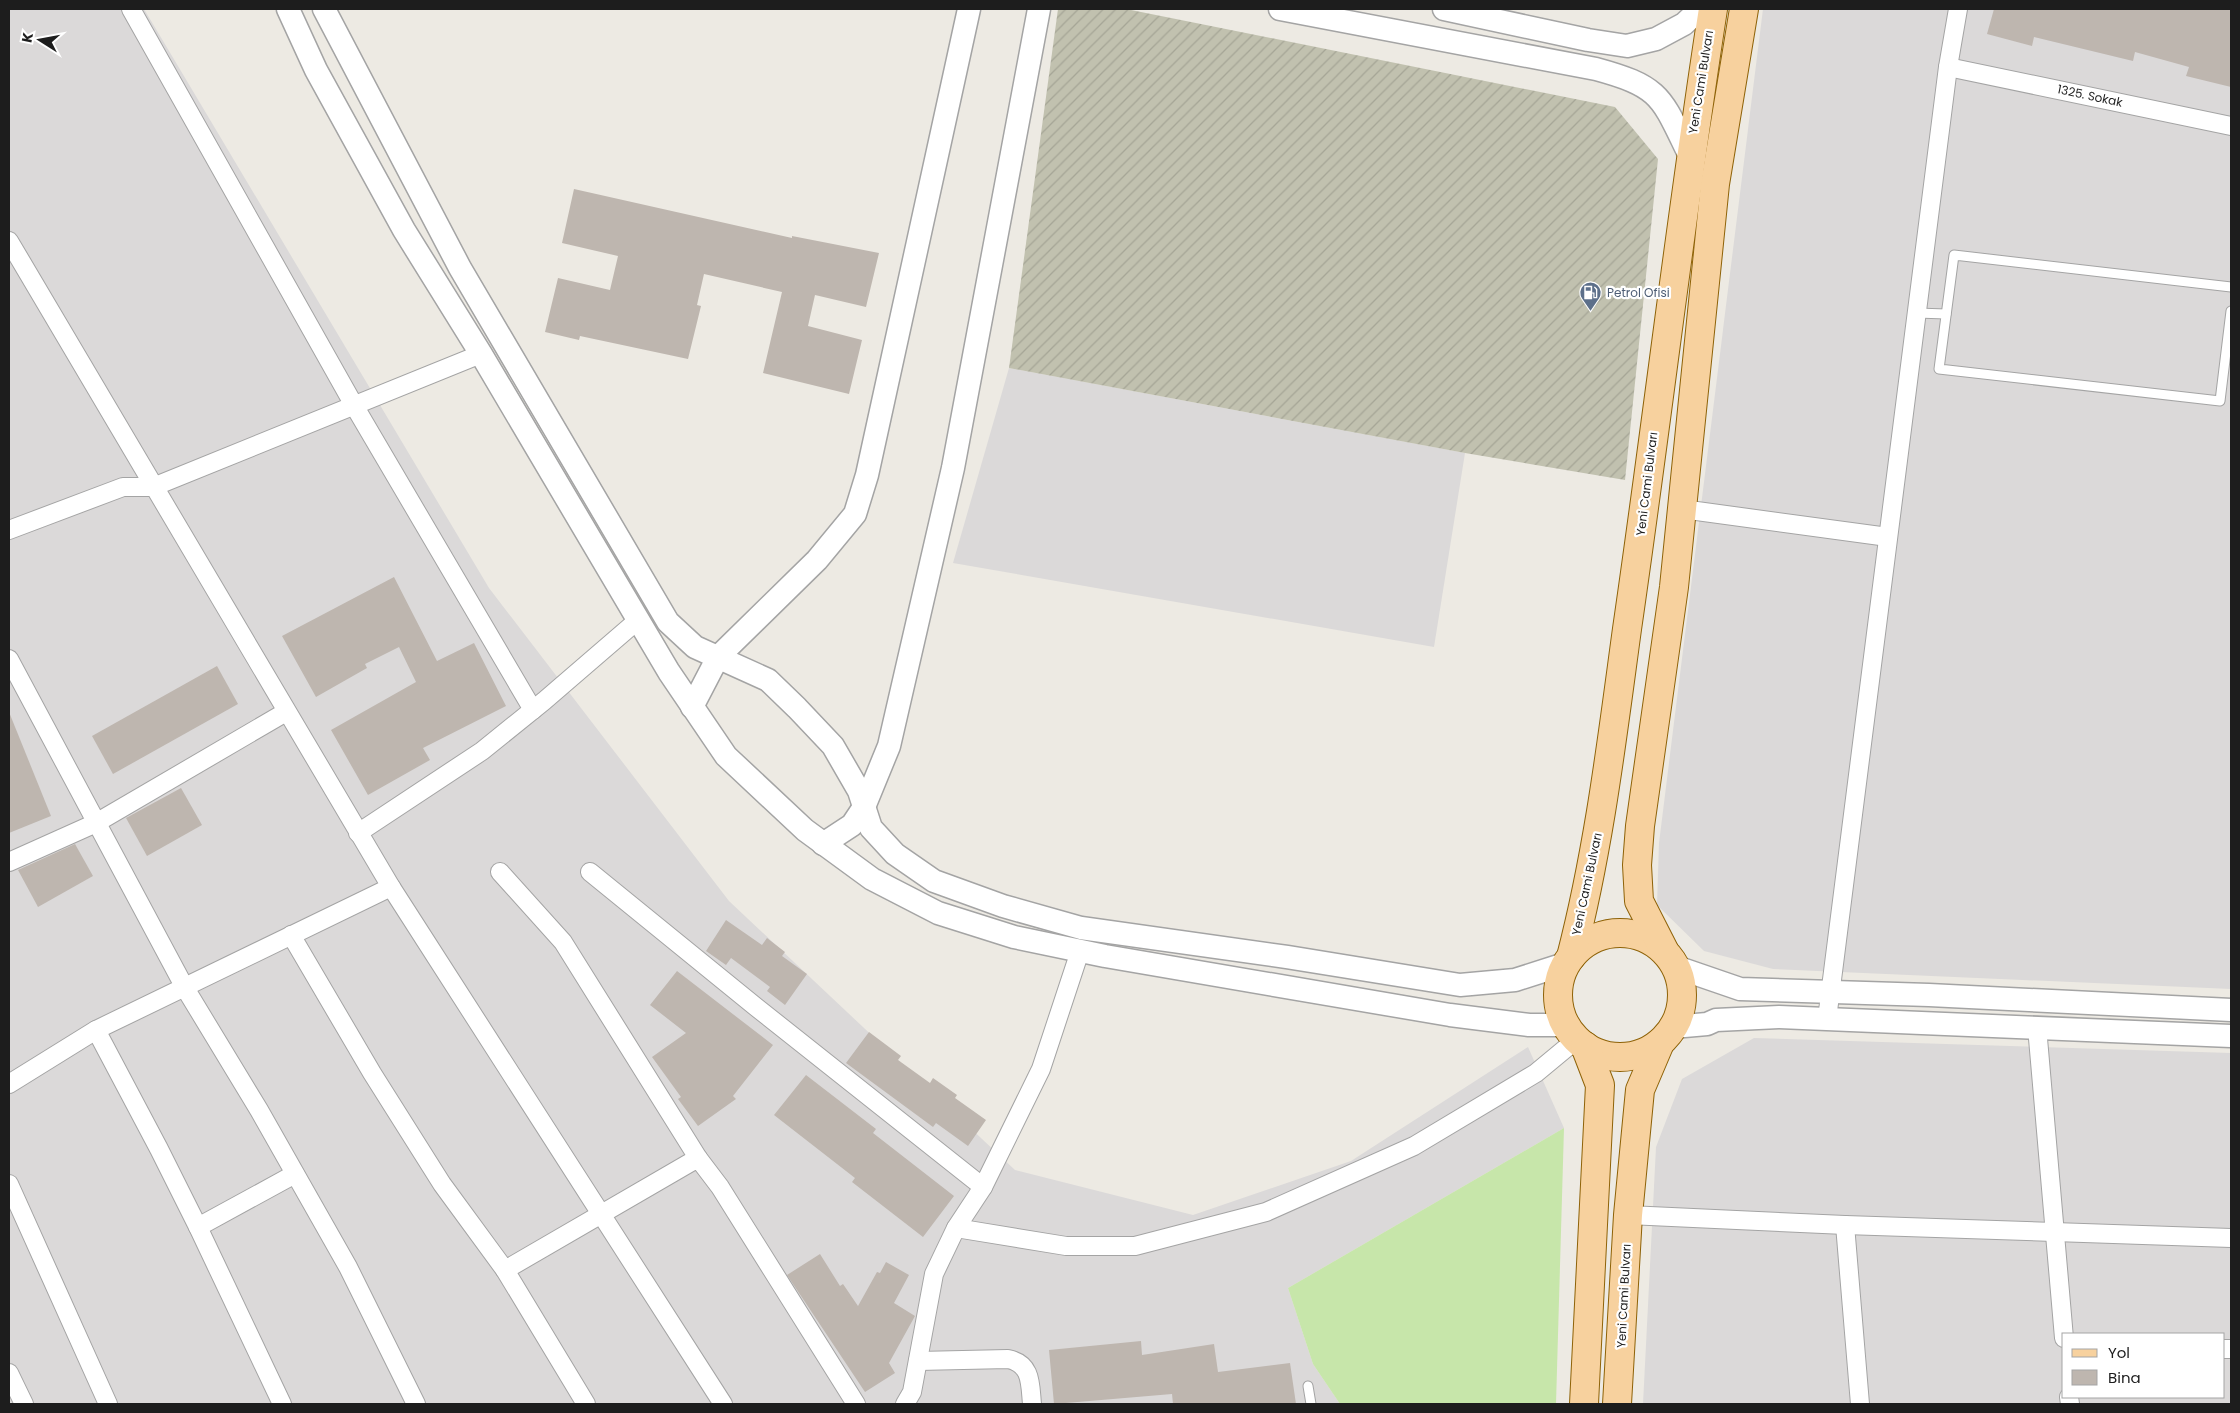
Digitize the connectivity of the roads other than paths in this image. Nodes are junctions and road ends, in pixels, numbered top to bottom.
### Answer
1 (131, 9) edge
2 (288, 9) edge
3 (324, 9) edge
4 (969, 9) edge
5 (1039, 9) edge
6 (1280, 9) edge
7 (1444, 9) edge
8 (1700, 9) edge
9 (1713, 9) edge
10 (1744, 9) edge
11 (1958, 9) edge
12 (1948, 67) junction
13 (2231, 126) edge
14 (1690, 156) junction
15 (9, 241) edge
16 (2231, 287) edge
17 (2231, 311) edge
18 (1916, 312) junction
19 (1946, 314) junction
20 (481, 354) junction
21 (355, 407) junction
22 (153, 487) junction
23 (1682, 509) junction
24 (9, 530) edge
25 (1888, 537) junction
26 (638, 620) junction
27 (718, 657) junction
28 (9, 659) edge
29 (692, 707) junction
30 (533, 710) junction
31 (286, 712) junction
32 (864, 807) junction
33 (96, 823) junction
34 (358, 833) junction
35 (824, 844) junction
36 (9, 862) edge
37 (500, 872) dead end
38 (590, 872) dead end
39 (391, 888) junction
40 (291, 935) junction
41 (1080, 951) junction
42 (1670, 959) junction
43 (1570, 960) junction
44 (184, 988) junction
45 (1829, 992) junction
46 (2231, 1010) edge
47 (1827, 1019) junction
48 (2037, 1027) junction
49 (96, 1030) junction
50 (1667, 1035) junction
51 (2231, 1036) edge
52 (1576, 1037) junction
53 (9, 1084) edge
54 (698, 1158) junction
55 (295, 1174) junction
56 (9, 1184) edge
57 (983, 1187) junction
58 (600, 1214) junction
59 (1628, 1215) junction
60 (1845, 1225) junction
61 (198, 1227) junction
62 (956, 1228) junction
63 (2054, 1232) junction
64 (2231, 1238) edge
65 (504, 1270) junction
66 (2064, 1333) edge
67 (918, 1361) junction
68 (9, 1373) edge
69 (1308, 1386) dead end
70 (24, 1404) edge
71 (108, 1404) edge
72 (282, 1404) edge
73 (416, 1404) edge
74 (586, 1404) edge
75 (723, 1404) edge
76 (856, 1404) edge
77 (905, 1404) edge
78 (1032, 1404) edge
79 (1311, 1404) edge
80 (1584, 1404) edge
81 (1617, 1404) edge
82 (1860, 1404) edge

1 - 21 street
2 - 20 street
3 - 27 street
4 - 27 street
5 - 32 street
6 - 14 street
7 - 8 street
9 - 14 main road, Yeni Cami Bulvarı
10 - 23 main road
11 - 12 street
12 - 13 street, 1325. Sokak
12 - 18 street
14 - 43 main road, Yeni Cami Bulvarı
15 - 22 street
16 - 19 lane
17 - 19 lane
18 - 19 lane
18 - 25 street
20 - 21 street
20 - 26 street
21 - 22 street
21 - 30 street
22 - 24 street
22 - 31 street
23 - 25 street
23 - 42 main road
25 - 45 street
26 - 29 street
26 - 30 street
27 - 29 street
27 - 32 street
28 - 33 street
29 - 35 street
30 - 34 street
31 - 33 street
31 - 34 street
32 - 35 street
32 - 43 street
33 - 36 street
33 - 44 street
34 - 39 street
35 - 41 street
37 - 54 street
38 - 57 street
39 - 40 street
39 - 58 street
40 - 44 street
40 - 65 street
41 - 52 street
41 - 57 street
42 - 43 main road
42 - 45 street
42 - 50 main road
43 - 52 main road
44 - 49 street
44 - 55 street
45 - 46 street
45 - 47 street
47 - 48 street
47 - 50 street
48 - 51 street
48 - 63 street
49 - 53 street
49 - 61 street
50 - 52 main road
50 - 59 main road, Yeni Cami Bulvarı
52 - 62 street
52 - 80 main road
54 - 58 street
54 - 76 street
55 - 61 street
55 - 73 street
56 - 71 street
57 - 62 street
58 - 65 street
58 - 75 street
59 - 60 street
59 - 81 main road, Yeni Cami Bulvarı
60 - 63 street
60 - 82 street
61 - 72 street
62 - 67 street
63 - 64 street
63 - 66 street
65 - 74 street
67 - 77 street
67 - 78 street
68 - 70 street
69 - 79 lane

